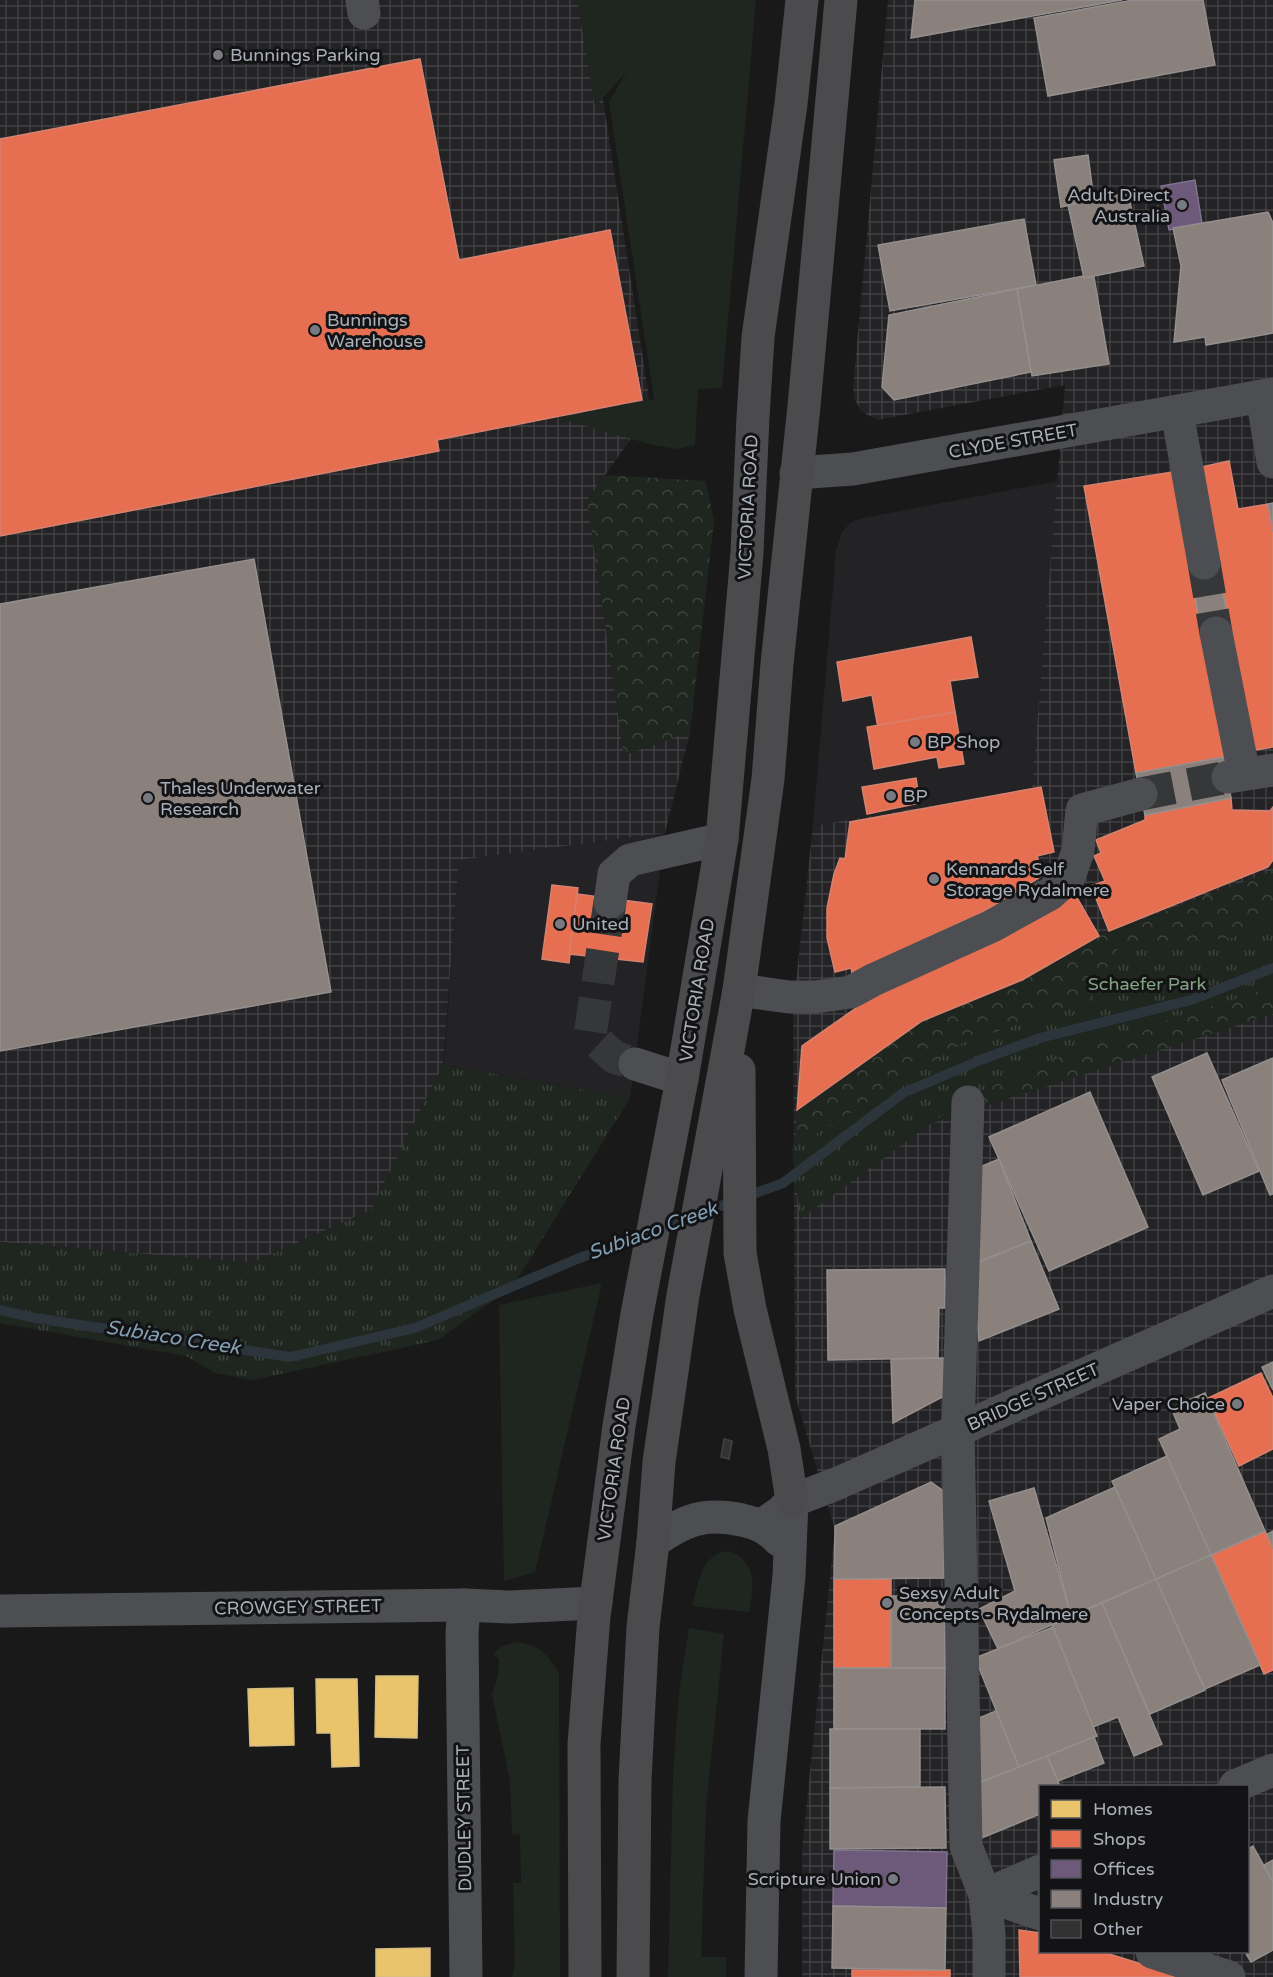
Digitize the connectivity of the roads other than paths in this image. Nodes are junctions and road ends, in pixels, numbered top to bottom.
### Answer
1 (802, 0) edge
2 (841, 0) edge
3 (1267, 395) edge
4 (1177, 412) junction
5 (1273, 462) edge
6 (751, 471) junction
7 (796, 473) junction
8 (1204, 563) tunnel mouth
9 (1216, 633) tunnel mouth
10 (1248, 774) edge
11 (1141, 794) tunnel mouth
12 (722, 838) junction
13 (610, 902) tunnel mouth
14 (739, 990) junction
15 (635, 1064) tunnel mouth
16 (682, 1079) junction
17 (968, 1102) dead end
18 (1273, 1291) edge
19 (958, 1430) junction
20 (792, 1501) junction
21 (762, 1525) junction
22 (653, 1542) junction
23 (790, 1563) junction
24 (596, 1603) junction
25 (464, 1605) junction
26 (0, 1611) edge
27 (1273, 1770) edge
28 (1237, 1785) edge
29 (1039, 1872) edge
30 (984, 1896) junction
31 (1039, 1913) edge
32 (1155, 1953) edge
33 (466, 1977) edge
34 (585, 1977) edge
35 (633, 1977) edge
36 (760, 1977) edge
37 (989, 1977) edge
38 (1229, 1977) edge

1 - 6 highway, VICTORIA ROAD
2 - 7 highway
3 - 4 street, CLYDE STREET
3 - 5 street
4 - 7 street, CLYDE STREET
4 - 8 street
6 - 7 highway, CLYDE STREET
6 - 12 highway, VICTORIA ROAD
7 - 14 highway
9 - 10 street
11 - 14 street
12 - 13 street
12 - 16 highway, VICTORIA ROAD
14 - 20 highway
14 - 22 highway
15 - 16 street
16 - 24 highway, VICTORIA ROAD
17 - 19 street
18 - 19 street, BRIDGE STREET
19 - 20 street, BRIDGE STREET
19 - 30 street
20 - 21 street, BRIDGE STREET
20 - 23 street
21 - 22 street
21 - 23 street
22 - 35 highway
23 - 36 street
24 - 25 street, CROWGEY STREET
24 - 34 highway, VICTORIA ROAD
25 - 26 street, CROWGEY STREET
25 - 33 street, DUDLEY STREET
27 - 28 street
29 - 30 street
30 - 31 street
30 - 37 street
32 - 38 street

